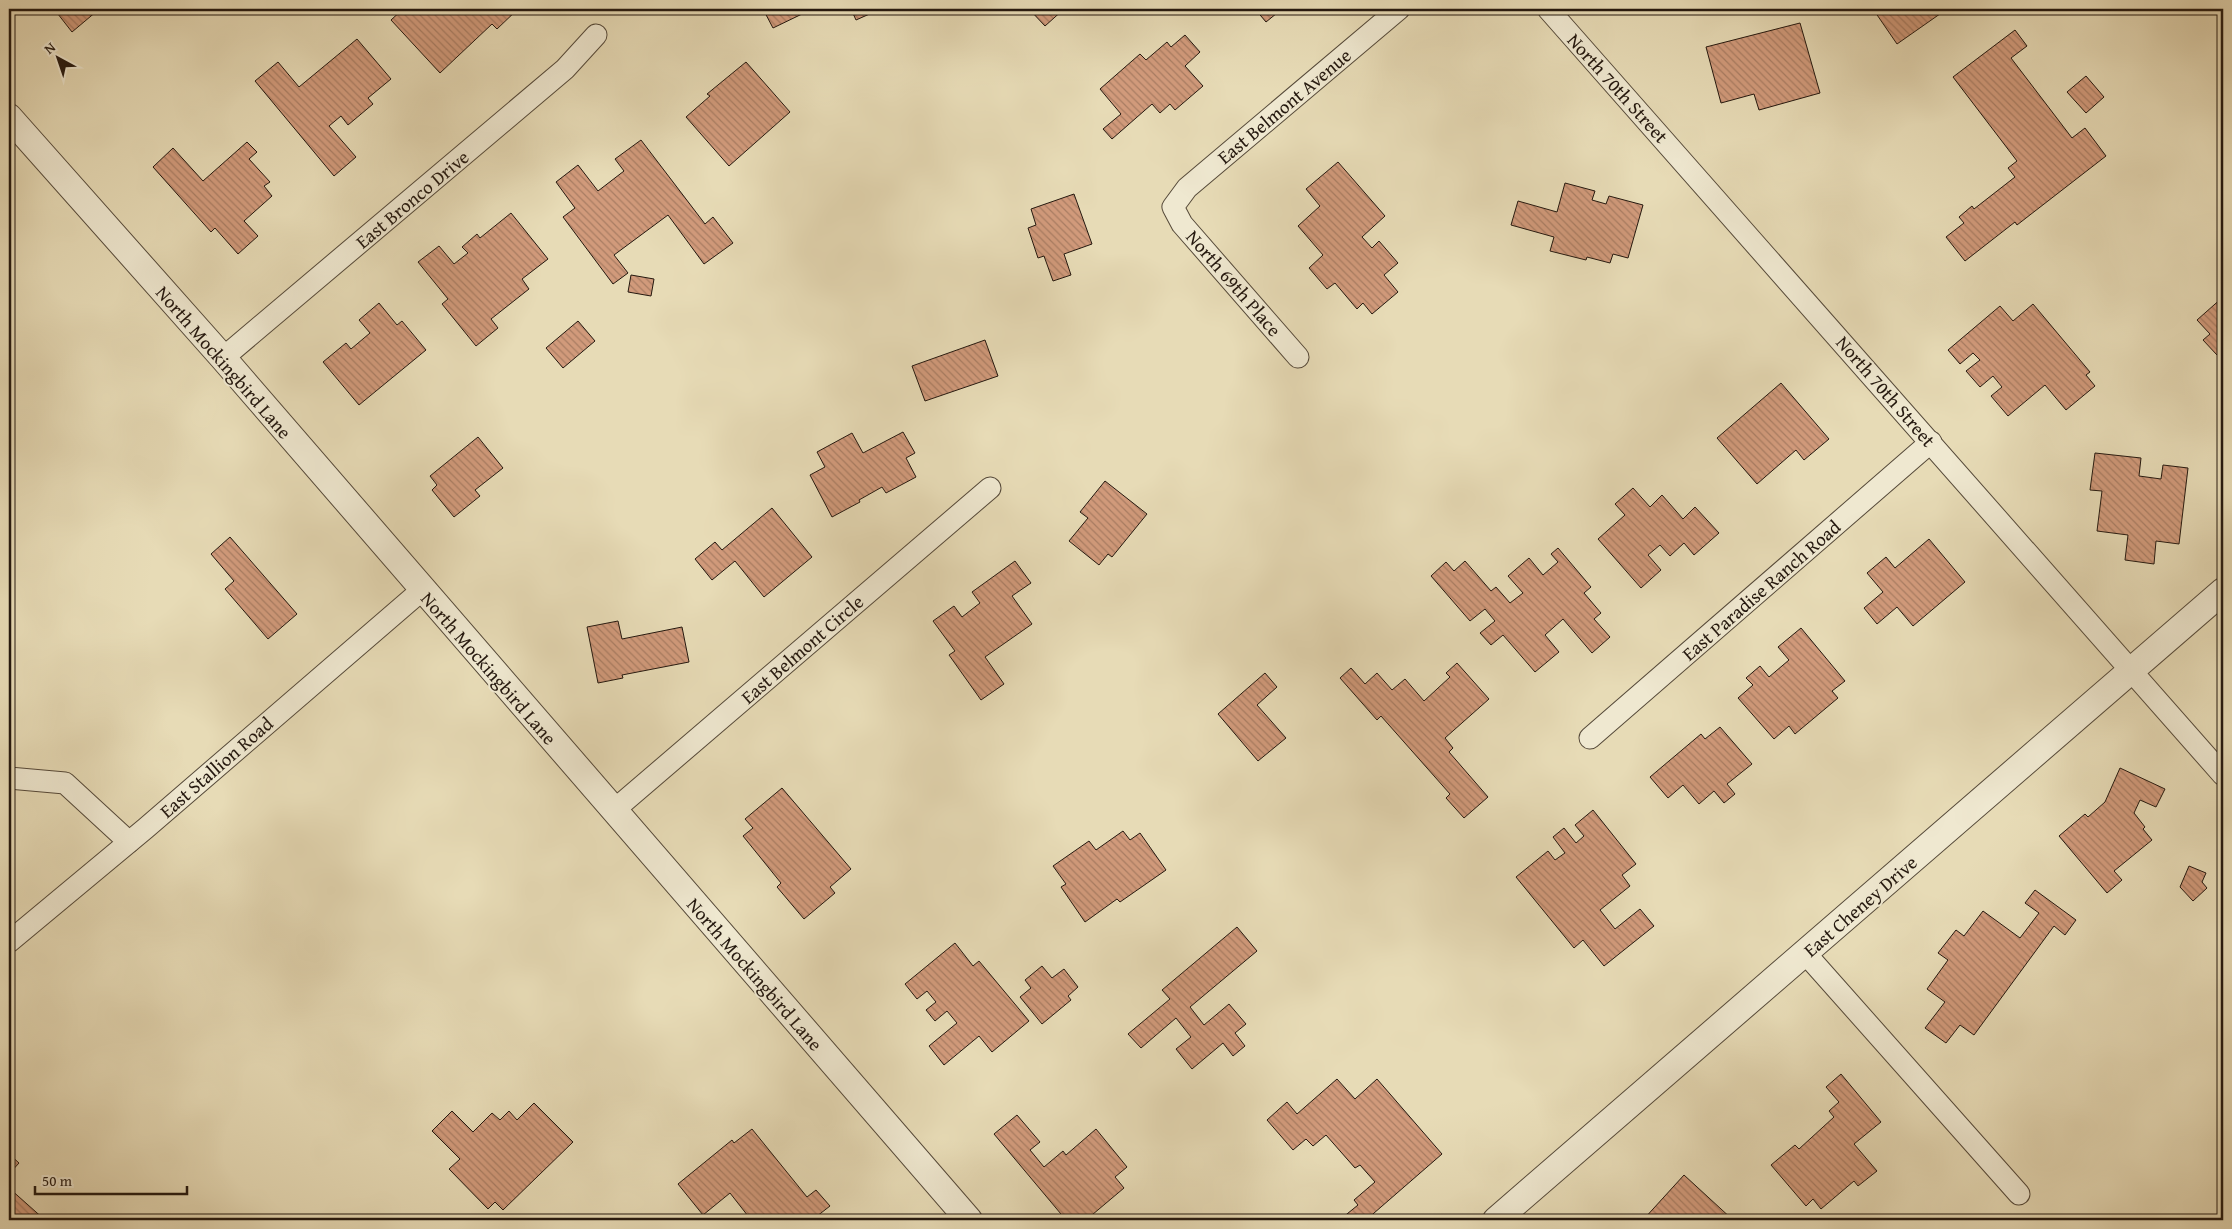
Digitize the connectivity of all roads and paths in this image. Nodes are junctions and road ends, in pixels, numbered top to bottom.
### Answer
1 (1399, 9) edge
2 (1548, 9) edge
3 (596, 35) dead end
4 (9, 117) edge
5 (1173, 207) joint
6 (1298, 357) dead end
7 (223, 358) junction
8 (1931, 442) junction
9 (990, 488) dead end
10 (422, 590) junction
11 (2223, 591) edge
12 (2131, 670) junction
13 (1590, 738) dead end
14 (2223, 775) edge
15 (9, 778) edge
16 (613, 811) junction
17 (129, 842) junction
18 (9, 942) edge
19 (1805, 954) junction
20 (2019, 1194) dead end
21 (969, 1220) edge
22 (1496, 1220) edge

1 - 5 street, East Belmont Avenue
2 - 8 street, North 70th Street
3 - 7 street, East Bronco Drive
4 - 7 street, North Mockingbird Lane
5 - 6 street, North 69th Place
7 - 10 street, North Mockingbird Lane
8 - 12 street, North 70th Street
8 - 13 street, East Paradise Ranch Road
9 - 16 street, East Belmont Circle
10 - 16 street, North Mockingbird Lane
10 - 17 street, East Stallion Road
11 - 12 street, East Cheney Drive
12 - 14 street, North 70th Street
12 - 19 street, East Cheney Drive
15 - 17 street
16 - 21 street, North Mockingbird Lane
17 - 18 street, East Stallion Road
19 - 20 street
19 - 22 street, East Cheney Drive

